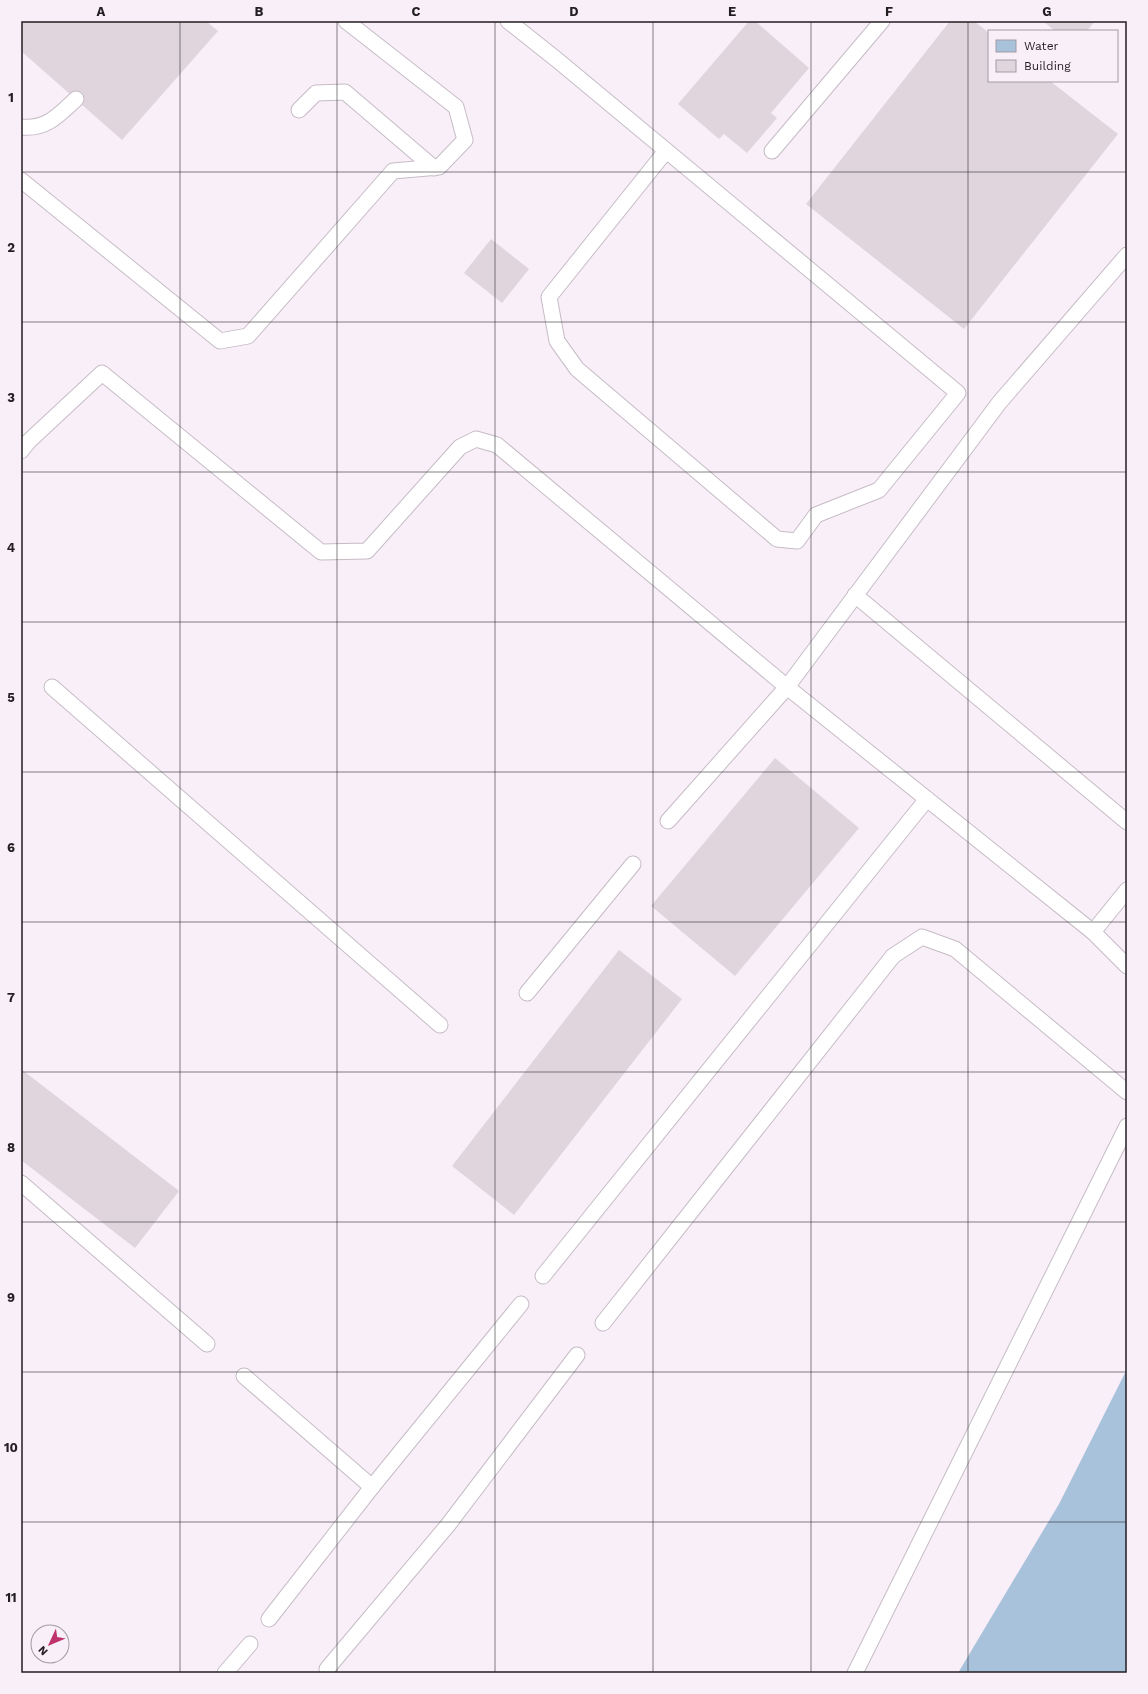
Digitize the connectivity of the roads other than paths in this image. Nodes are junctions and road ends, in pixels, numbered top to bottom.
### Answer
1 (346, 21) edge
2 (508, 21) edge
3 (882, 21) edge
4 (76, 99) dead end
5 (299, 110) dead end
6 (21, 126) edge
7 (666, 151) junction
8 (772, 151) dead end
9 (434, 168) junction
10 (21, 180) edge
11 (1127, 255) edge
12 (21, 451) edge
13 (855, 595) junction
14 (52, 687) dead end
15 (787, 687) junction
16 (927, 799) junction
17 (668, 821) dead end
18 (1127, 822) edge
19 (633, 864) dead end
20 (1127, 890) edge
21 (1093, 932) junction
22 (1127, 966) edge
23 (527, 993) dead end
24 (440, 1025) dead end
25 (1127, 1092) edge
26 (1127, 1126) edge
27 (21, 1183) edge
28 (543, 1276) dead end
29 (521, 1304) dead end
30 (603, 1323) dead end
31 (207, 1344) dead end
32 (577, 1355) dead end
33 (244, 1376) dead end
34 (372, 1487) junction
35 (269, 1619) dead end
36 (250, 1644) dead end
37 (327, 1670) dead end
38 (225, 1673) edge
39 (855, 1673) edge

1 - 9 lane
2 - 7 lane
3 - 8 lane
4 - 6 lane
5 - 9 lane
7 - 7 lane
9 - 10 lane
11 - 13 lane
12 - 15 lane
13 - 15 lane
13 - 18 lane
14 - 24 lane
15 - 16 lane
15 - 17 lane
16 - 21 lane
16 - 28 lane
19 - 23 lane
20 - 21 lane
21 - 22 lane
25 - 30 lane
26 - 39 lane
27 - 31 lane
29 - 34 lane
32 - 37 lane
33 - 34 lane
34 - 35 lane
36 - 38 lane

